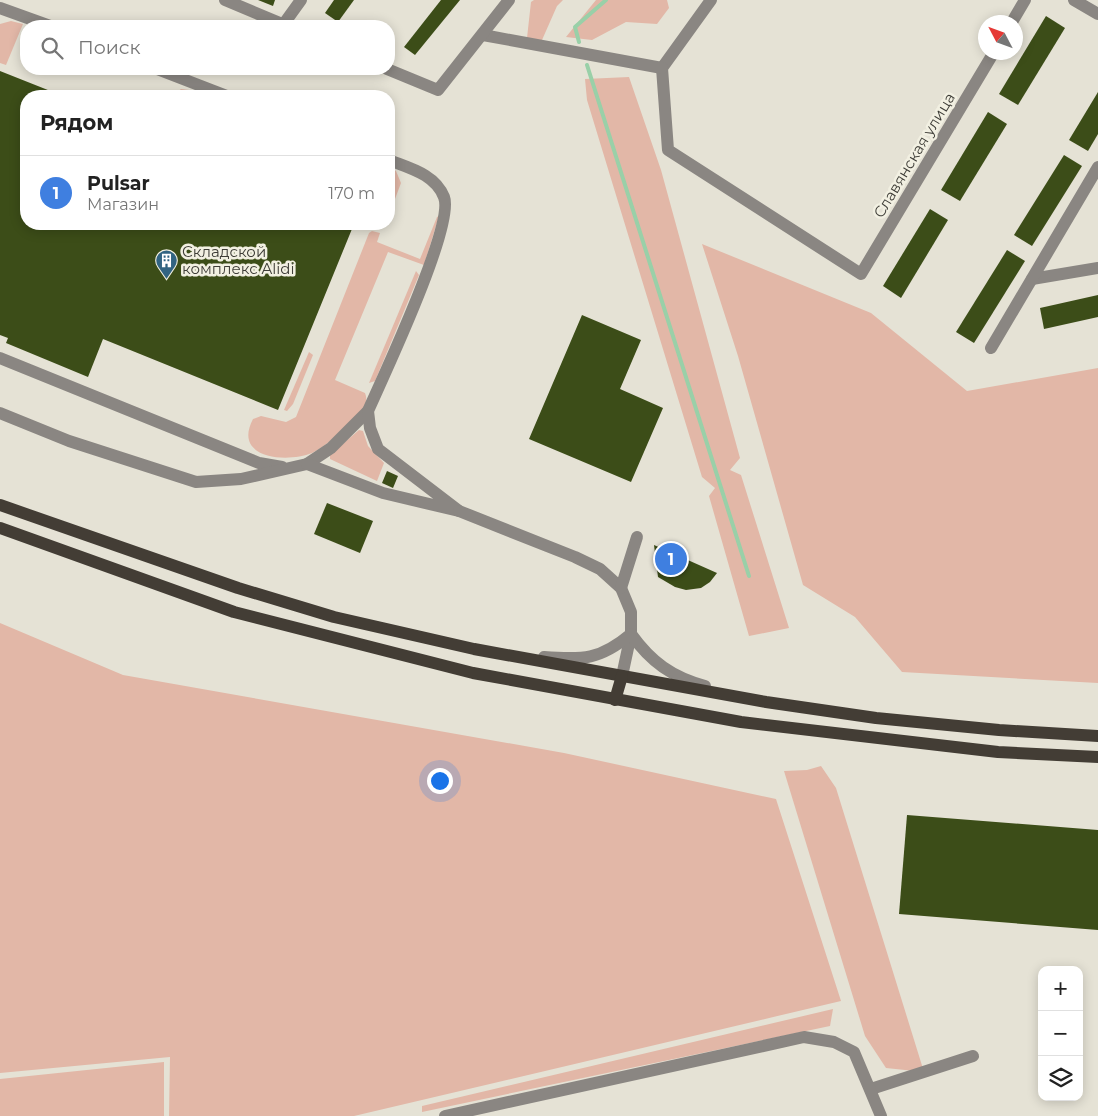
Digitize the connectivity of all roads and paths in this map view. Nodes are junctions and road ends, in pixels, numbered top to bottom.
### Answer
1 (225, 0) edge
2 (301, 0) edge
3 (510, 0) edge
4 (711, 0) edge
5 (1025, 0) edge
6 (1074, 0) edge
7 (0, 8) edge
8 (1098, 14) edge
9 (1016, 15) edge
10 (33, 20) edge
11 (273, 20) edge
12 (288, 20) edge
13 (483, 35) junction
14 (989, 60) edge
15 (662, 68) junction
16 (395, 72) edge
17 (173, 75) edge
18 (211, 90) edge
19 (395, 162) edge
20 (1098, 168) edge
21 (1098, 268) edge
22 (1032, 279) junction
23 (991, 348) dead end
24 (0, 358) edge
25 (368, 411) junction
26 (0, 413) edge
27 (307, 464) junction
28 (289, 468) junction
29 (0, 505) edge
30 (459, 511) junction
31 (0, 528) edge
32 (637, 537) dead end
33 (620, 588) junction
34 (631, 634) junction
35 (504, 654) junction
36 (622, 676) junction
37 (615, 700) junction
38 (766, 702) junction
39 (1098, 736) edge
40 (1098, 757) edge
41 (973, 1056) dead end
42 (871, 1088) junction
43 (445, 1116) edge
44 (881, 1116) edge

1 - 11 street
2 - 12 street
3 - 13 street
4 - 15 street
5 - 9 street
6 - 8 street
7 - 10 street
13 - 15 street
13 - 16 street
14 - 15 street, Славянская улица
17 - 18 street
19 - 25 street
20 - 22 street
21 - 22 street
22 - 23 street
24 - 28 street
25 - 27 street
25 - 30 street
26 - 28 street
27 - 28 street
27 - 30 street
29 - 35 main road
30 - 33 street
31 - 37 main road
32 - 33 street
33 - 34 street
34 - 35 street
34 - 36 street
34 - 38 street
35 - 36 main road
36 - 37 main road
36 - 38 main road
37 - 40 main road
38 - 39 main road
41 - 42 street
42 - 43 street
42 - 44 street

